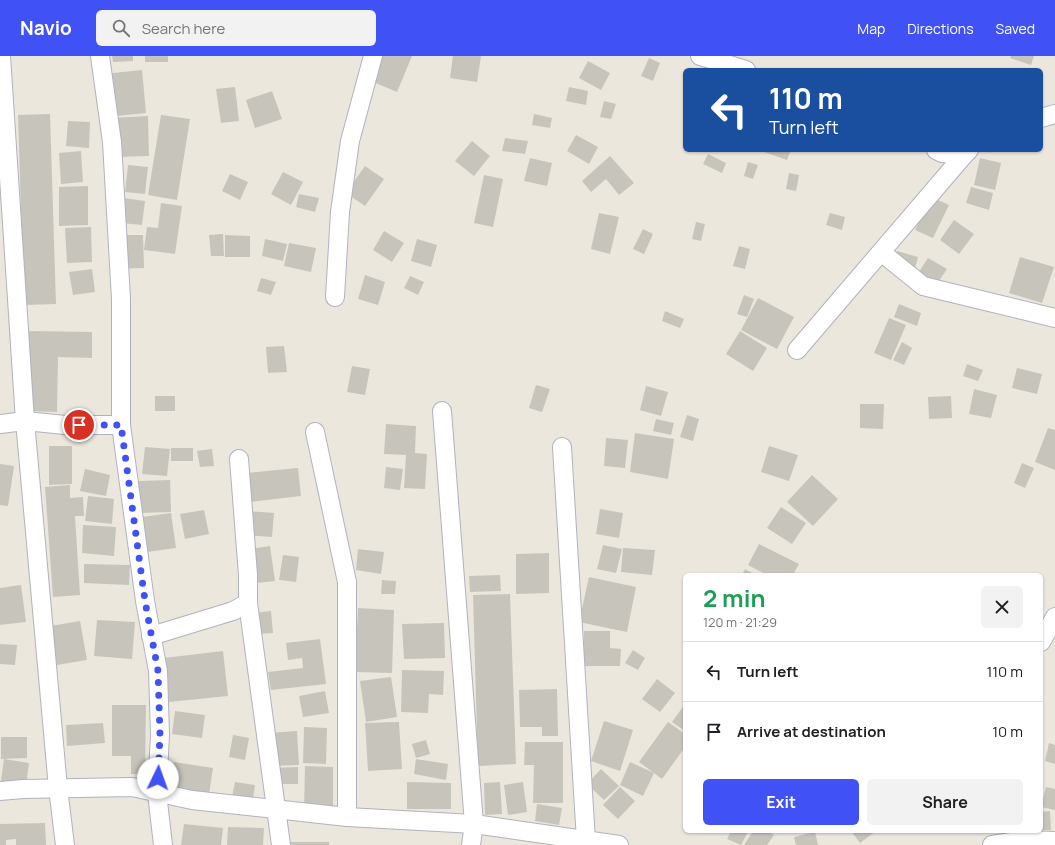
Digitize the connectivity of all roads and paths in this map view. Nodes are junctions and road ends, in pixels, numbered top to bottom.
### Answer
1 (1, 56) edge
2 (100, 56) edge
3 (373, 56) edge
4 (700, 56) edge
5 (739, 68) edge
6 (1055, 114) edge
7 (1043, 117) edge
8 (940, 152) edge
9 (966, 152) edge
10 (881, 252) junction
11 (335, 297) dead end
12 (1055, 318) edge
13 (797, 350) dead end
14 (442, 411) dead end
15 (25, 421) junction
16 (0, 424) edge
17 (121, 425) junction
18 (315, 432) dead end
19 (562, 447) dead end
20 (239, 459) dead end
21 (248, 603) junction
22 (1055, 617) edge
23 (151, 636) junction
24 (1043, 638) edge
25 (58, 788) junction
26 (0, 791) edge
27 (157, 792) junction
28 (276, 808) junction
29 (347, 817) junction
30 (474, 824) junction
31 (1024, 836) edge
32 (586, 841) junction
33 (1055, 841) edge
34 (65, 845) edge
35 (163, 845) edge
36 (281, 845) edge
37 (471, 845) edge
38 (619, 845) edge
39 (992, 845) edge

1 - 15 street
2 - 17 street
3 - 11 street
4 - 5 street
6 - 7 street
8 - 9 street
9 - 10 street
10 - 12 street
10 - 13 street
14 - 30 street
15 - 16 street
15 - 17 street
15 - 25 street
17 - 23 street
18 - 29 street
19 - 32 street
20 - 21 street
21 - 23 street
21 - 28 street
22 - 24 street
23 - 27 street
25 - 26 street
25 - 27 street
25 - 34 street
27 - 28 street
27 - 35 street
28 - 29 street
28 - 36 street
29 - 30 street
30 - 32 street
30 - 37 street
31 - 33 street
31 - 39 street
32 - 38 street

